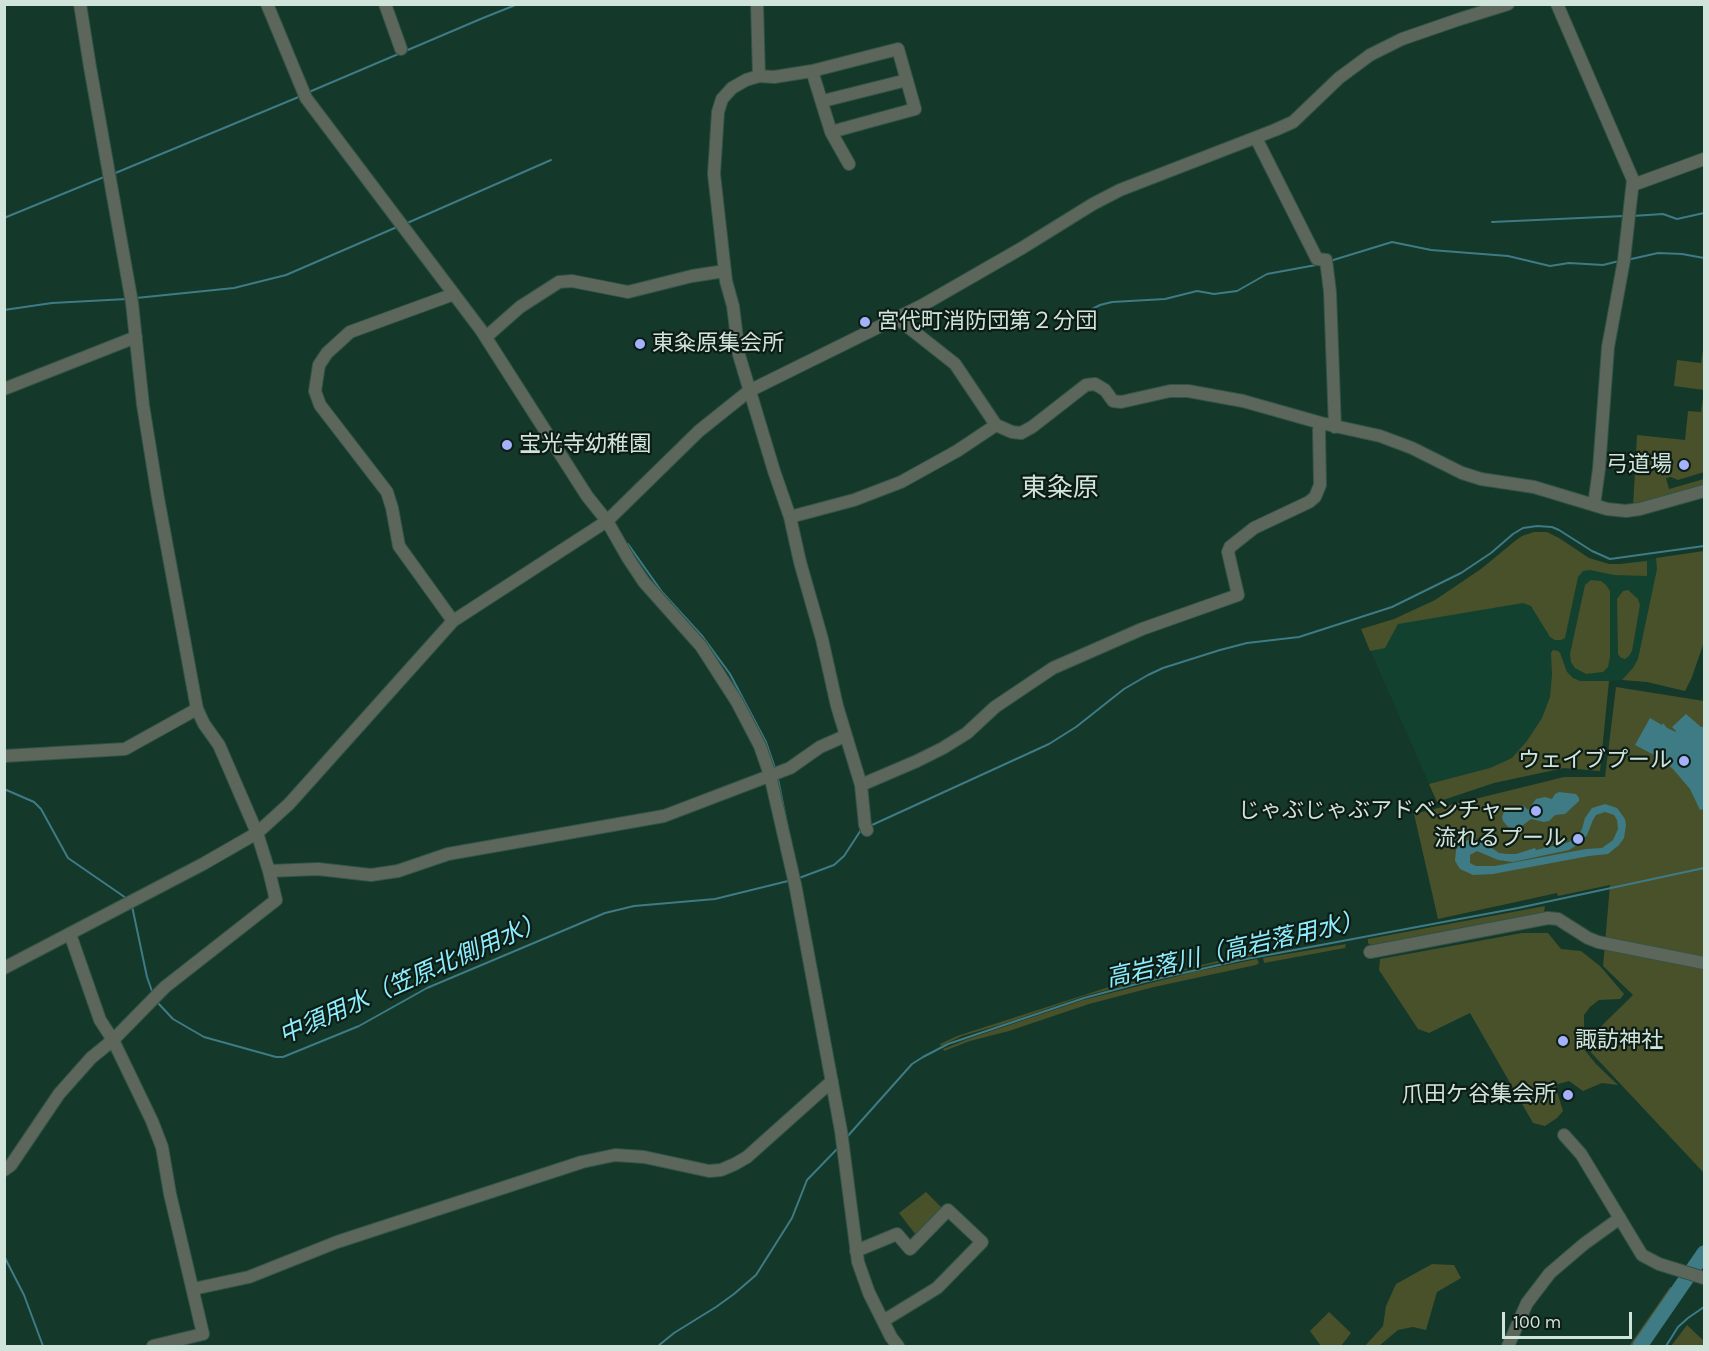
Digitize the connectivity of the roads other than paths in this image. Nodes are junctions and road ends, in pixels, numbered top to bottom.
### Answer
1 (80, 4) edge
2 (267, 4) edge
3 (385, 4) edge
4 (756, 4) edge
5 (1508, 4) edge
6 (1557, 4) edge
7 (401, 49) dead end
8 (812, 71) junction
9 (759, 76) junction
10 (907, 80) junction
11 (823, 101) junction
12 (831, 132) junction
13 (1256, 138) junction
14 (1704, 159) edge
15 (849, 164) dead end
16 (1633, 185) junction
17 (725, 271) junction
18 (454, 294) junction
19 (898, 319) junction
20 (136, 337) junction
21 (486, 337) junction
22 (4, 389) edge
23 (749, 391) junction
24 (1321, 423) junction
25 (996, 424) junction
26 (1335, 427) junction
27 (1704, 491) edge
28 (1594, 505) junction
29 (790, 518) junction
30 (607, 521) junction
31 (453, 621) junction
32 (197, 709) junction
33 (845, 736) junction
34 (4, 756) edge
35 (770, 775) junction
36 (861, 785) junction
37 (867, 830) dead end
38 (257, 833) junction
39 (269, 871) junction
40 (70, 934) junction
41 (1370, 952) dead end
42 (1704, 963) edge
43 (4, 968) edge
44 (113, 1040) junction
45 (832, 1081) junction
46 (1564, 1135) dead end
47 (4, 1170) edge
48 (1620, 1218) junction
49 (856, 1251) junction
50 (1701, 1277) edge
51 (193, 1289) junction
52 (883, 1321) junction
53 (153, 1347) edge
54 (898, 1347) edge
55 (1508, 1347) edge

1 - 20 street
2 - 18 street
3 - 7 street
4 - 9 street
5 - 13 street
6 - 16 street
8 - 9 street
8 - 10 street
8 - 11 street
9 - 17 street
10 - 11 street
10 - 12 street
11 - 12 street
12 - 15 street
13 - 19 street
13 - 26 street
14 - 16 street
16 - 28 street
17 - 21 street
17 - 23 street
18 - 21 street
18 - 31 street
19 - 23 street
19 - 25 street
20 - 22 street
20 - 32 street
21 - 30 street
23 - 29 street
23 - 30 street
24 - 25 street
24 - 26 street
24 - 36 street
25 - 29 street
26 - 28 street
27 - 28 street
29 - 33 street
30 - 31 street
30 - 35 street
31 - 38 street
32 - 34 street
32 - 38 street
33 - 35 street
33 - 36 street
35 - 39 street
35 - 45 street
36 - 37 street
38 - 39 street
38 - 40 street
39 - 44 street
40 - 43 street
40 - 44 street
41 - 42 street
44 - 47 street
44 - 51 street
45 - 49 street
45 - 51 street
46 - 48 street
48 - 50 street
48 - 55 street
49 - 52 street
49 - 52 street
51 - 53 street
52 - 54 street

